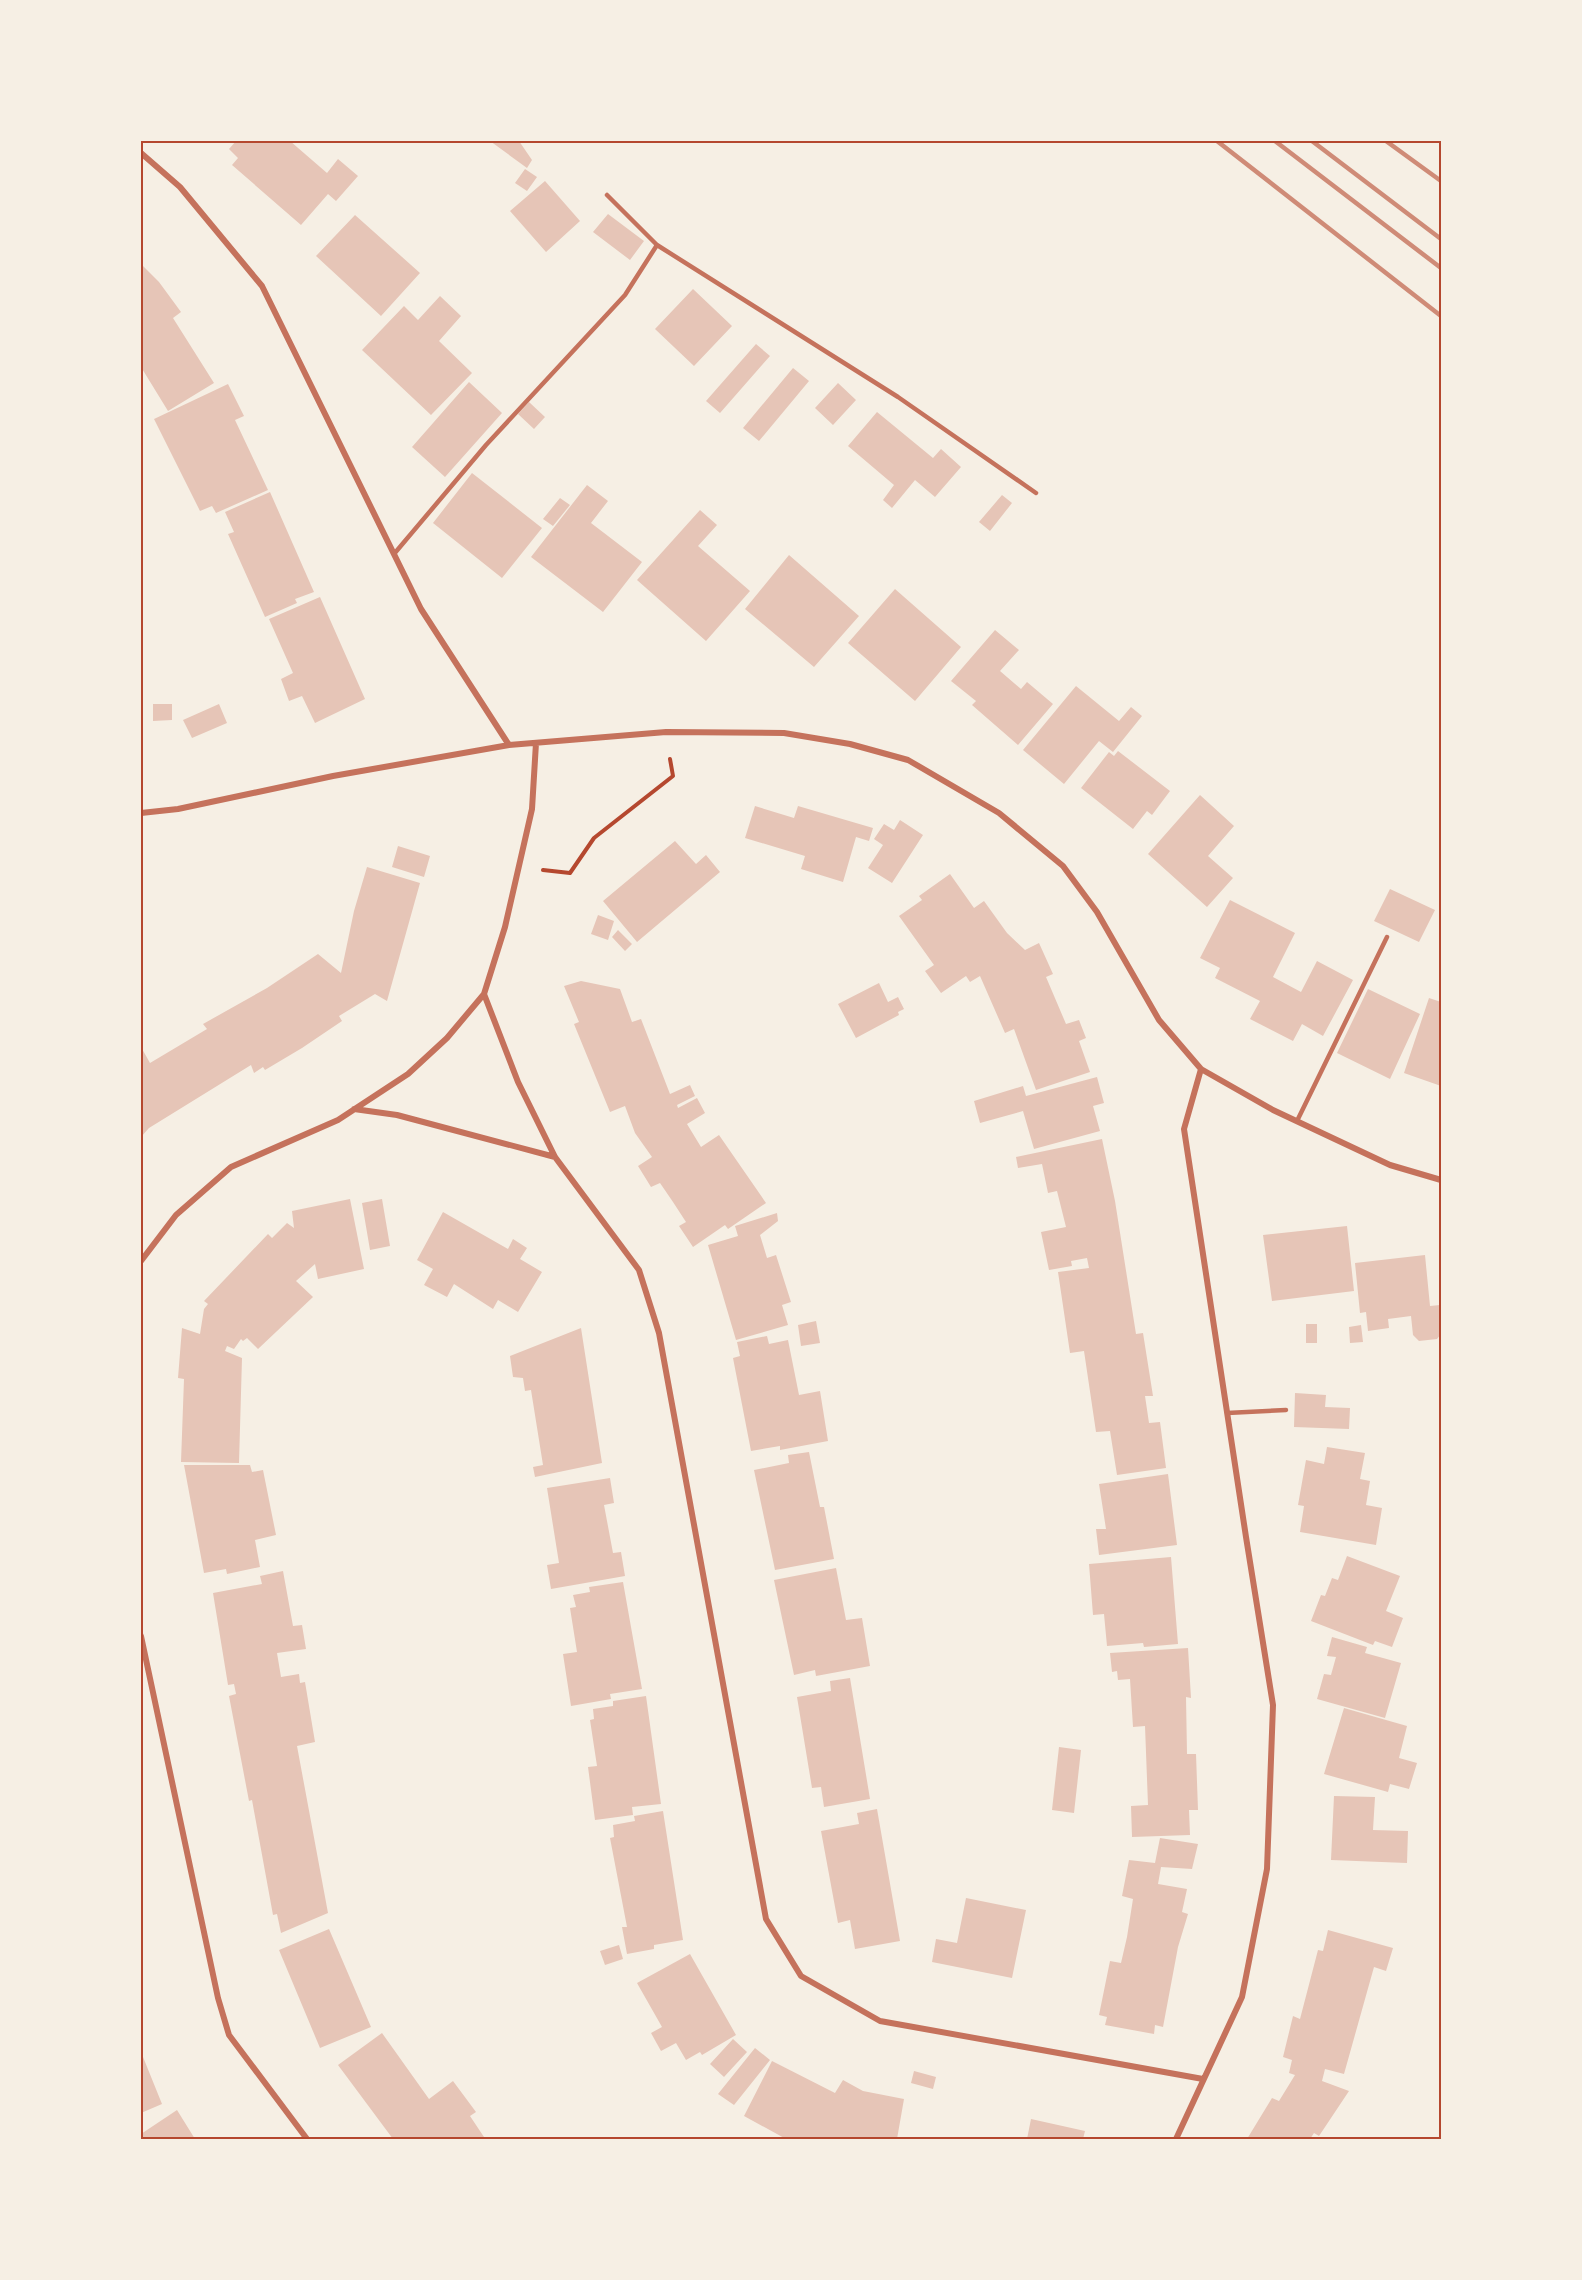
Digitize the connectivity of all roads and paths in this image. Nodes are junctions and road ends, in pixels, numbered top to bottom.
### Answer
1 (141, 153) edge
2 (607, 195) dead end
3 (657, 245) junction
4 (1036, 493) dead end
5 (394, 554) junction
6 (666, 732) junction
7 (536, 743) junction
8 (509, 745) junction
9 (141, 813) edge
10 (518, 868) junction
11 (1387, 937) dead end
12 (484, 994) junction
13 (1201, 1069) junction
14 (353, 1109) junction
15 (1297, 1121) junction
16 (555, 1157) junction
17 (1441, 1180) edge
18 (141, 1261) edge
19 (1286, 1410) dead end
20 (1227, 1413) junction
21 (141, 1636) edge
22 (1203, 2079) junction
23 (307, 2139) edge
24 (1176, 2139) edge

1 - 5 street
2 - 3 lane
3 - 4 lane
3 - 5 lane
5 - 8 street
6 - 7 street
6 - 10 path
6 - 13 street
7 - 8 street
7 - 10 street
8 - 9 street
10 - 12 street
11 - 15 lane
12 - 14 street
12 - 16 street
13 - 15 street
13 - 20 street
14 - 16 street
14 - 18 street
15 - 17 street
16 - 22 street
19 - 20 lane
20 - 22 street
21 - 23 street
22 - 24 street

